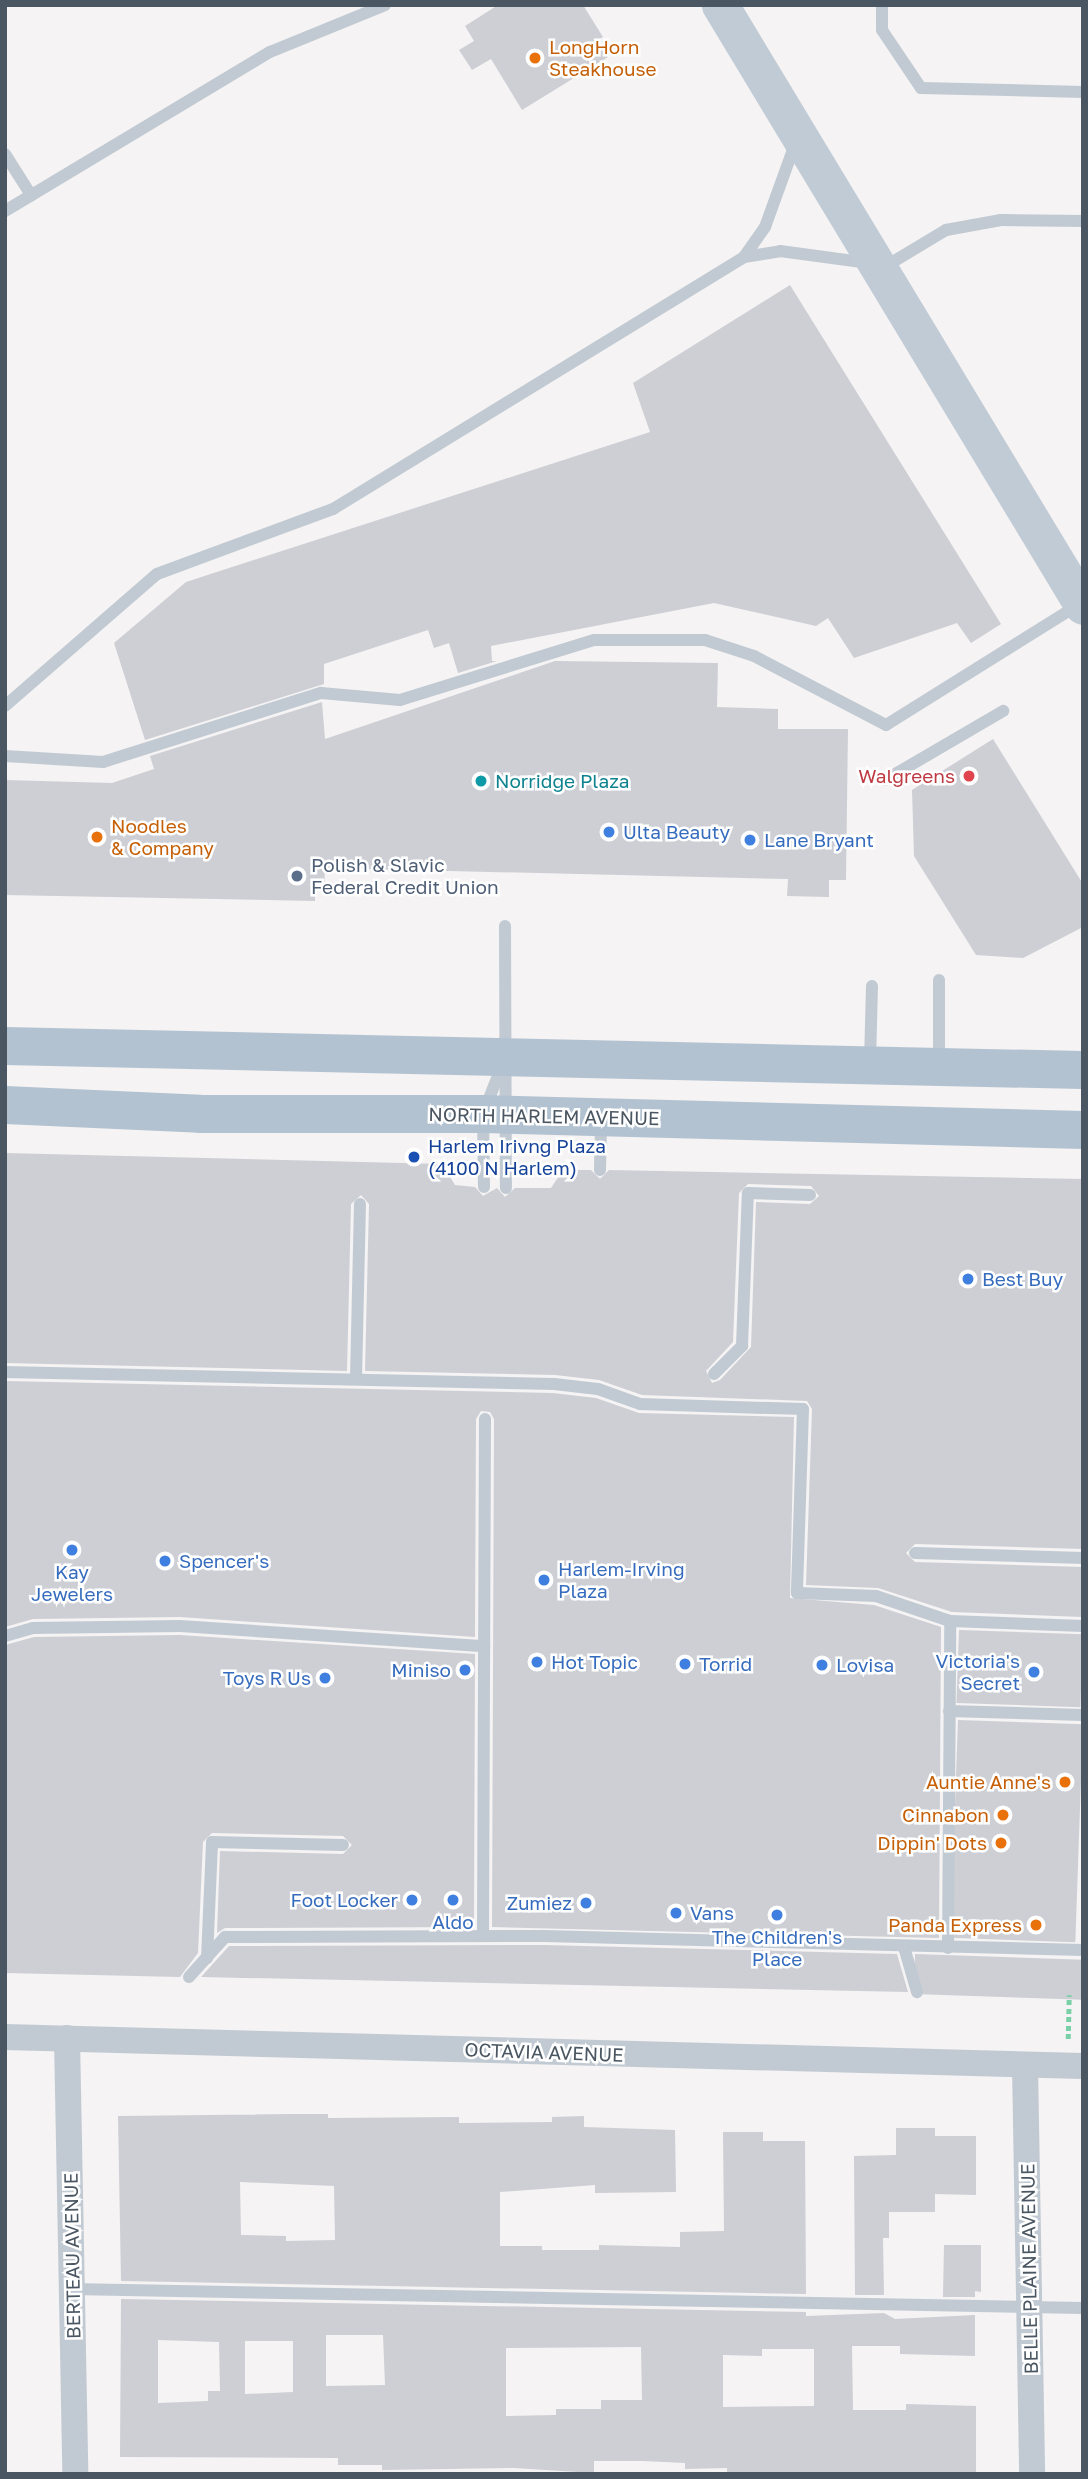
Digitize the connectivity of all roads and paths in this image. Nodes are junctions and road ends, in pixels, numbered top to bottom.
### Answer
1 (385, 5) edge
2 (720, 5) edge
3 (882, 5) edge
4 (1083, 92) edge
5 (799, 134) junction
6 (5, 154) edge
7 (30, 195) junction
8 (5, 211) edge
9 (1083, 221) edge
10 (744, 257) junction
11 (879, 267) junction
12 (1082, 604) edge
13 (5, 706) edge
14 (1003, 711) dead end
15 (5, 756) edge
16 (885, 780) dead end
17 (505, 926) dead end
18 (939, 981) dead end
19 (872, 986) dead end
20 (5, 1046) edge
21 (506, 1056) junction
22 (870, 1066) junction
23 (939, 1068) junction
24 (1083, 1070) edge
25 (5, 1105) edge
26 (495, 1114) junction
27 (601, 1117) junction
28 (1083, 1130) edge
29 (600, 1170) dead end
30 (484, 1187) dead end
31 (506, 1188) dead end
32 (810, 1195) dead end
33 (360, 1204) dead end
34 (5, 1372) edge
35 (714, 1374) dead end
36 (356, 1379) junction
37 (485, 1419) dead end
38 (915, 1553) dead end
39 (1083, 1558) edge
40 (950, 1621) junction
41 (1083, 1626) edge
42 (5, 1636) edge
43 (484, 1646) junction
44 (949, 1711) junction
45 (1083, 1715) edge
46 (343, 1844) dead end
47 (483, 1936) junction
48 (904, 1947) junction
49 (948, 1948) junction
50 (1083, 1950) edge
51 (206, 1958) junction
52 (189, 1977) dead end
53 (918, 1992) dead end
54 (1069, 1995) dead end
55 (1068, 2027) dead end
56 (5, 2037) edge
57 (68, 2038) junction
58 (1025, 2065) junction
59 (1083, 2066) edge
60 (72, 2289) junction
61 (1030, 2306) junction
62 (1083, 2308) edge
63 (75, 2474) edge
64 (1032, 2474) edge

1 - 7 lane
2 - 5 main road
3 - 4 lane
5 - 10 lane
5 - 11 main road
6 - 7 lane
7 - 8 lane
9 - 11 lane
10 - 11 lane
10 - 13 lane
11 - 12 main road
12 - 15 lane
14 - 16 lane
17 - 21 lane
18 - 23 lane
19 - 22 lane
20 - 21 main road
21 - 22 main road
21 - 26 lane
21 - 26 lane
22 - 23 main road
23 - 24 main road
25 - 26 main road, NORTH HARLEM AVENUE
26 - 27 main road, NORTH HARLEM AVENUE
26 - 30 lane
26 - 31 lane
27 - 28 main road, NORTH HARLEM AVENUE
27 - 29 lane
32 - 35 lane
33 - 36 lane
34 - 36 lane
36 - 40 lane
37 - 43 lane
38 - 39 lane
40 - 41 lane
40 - 44 lane
42 - 43 lane
43 - 47 lane
44 - 45 lane
44 - 49 lane
46 - 51 lane
47 - 48 lane
47 - 51 lane
48 - 49 lane
48 - 53 lane
49 - 50 lane
51 - 52 lane
54 - 55 path
56 - 57 street, OCTAVIA AVENUE
57 - 58 street, OCTAVIA AVENUE
57 - 60 street, BERTEAU AVENUE
58 - 59 street, OCTAVIA AVENUE
58 - 61 street, BELLE PLAINE AVENUE
60 - 61 lane
60 - 63 street, BERTEAU AVENUE
61 - 62 lane
61 - 64 street, BELLE PLAINE AVENUE

